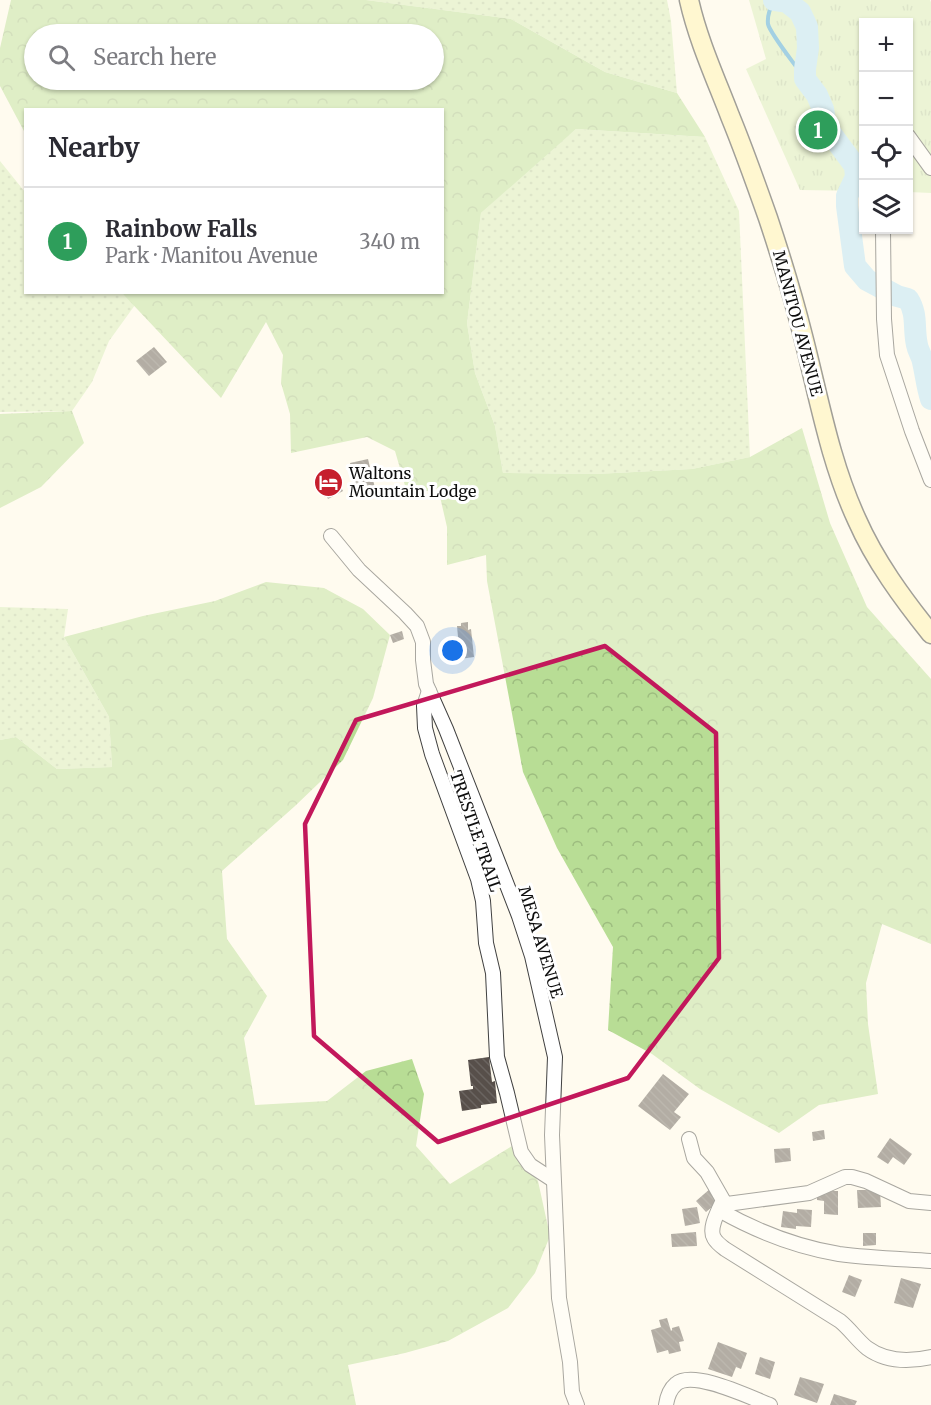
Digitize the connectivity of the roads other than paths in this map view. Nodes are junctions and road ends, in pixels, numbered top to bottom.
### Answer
1 (689, 0) edge
2 (913, 142) edge
3 (931, 168) edge
4 (884, 234) edge
5 (931, 480) edge
6 (331, 536) dead end
7 (931, 634) edge
8 (429, 691) junction
9 (689, 1139) dead end
10 (553, 1180) junction
11 (931, 1203) edge
12 (719, 1210) junction
13 (931, 1261) edge
14 (931, 1357) edge
15 (577, 1405) edge
16 (666, 1405) edge
17 (770, 1405) edge

1 - 7 main road, MANITOU AVENUE
2 - 3 street
4 - 5 street
6 - 8 street, MESA AVENUE
8 - 10 street, MESA AVENUE
8 - 10 street, TRESTLE TRAIL
9 - 12 street
10 - 15 street, MESA AVENUE
11 - 12 street
12 - 13 street
12 - 14 street
16 - 17 street

